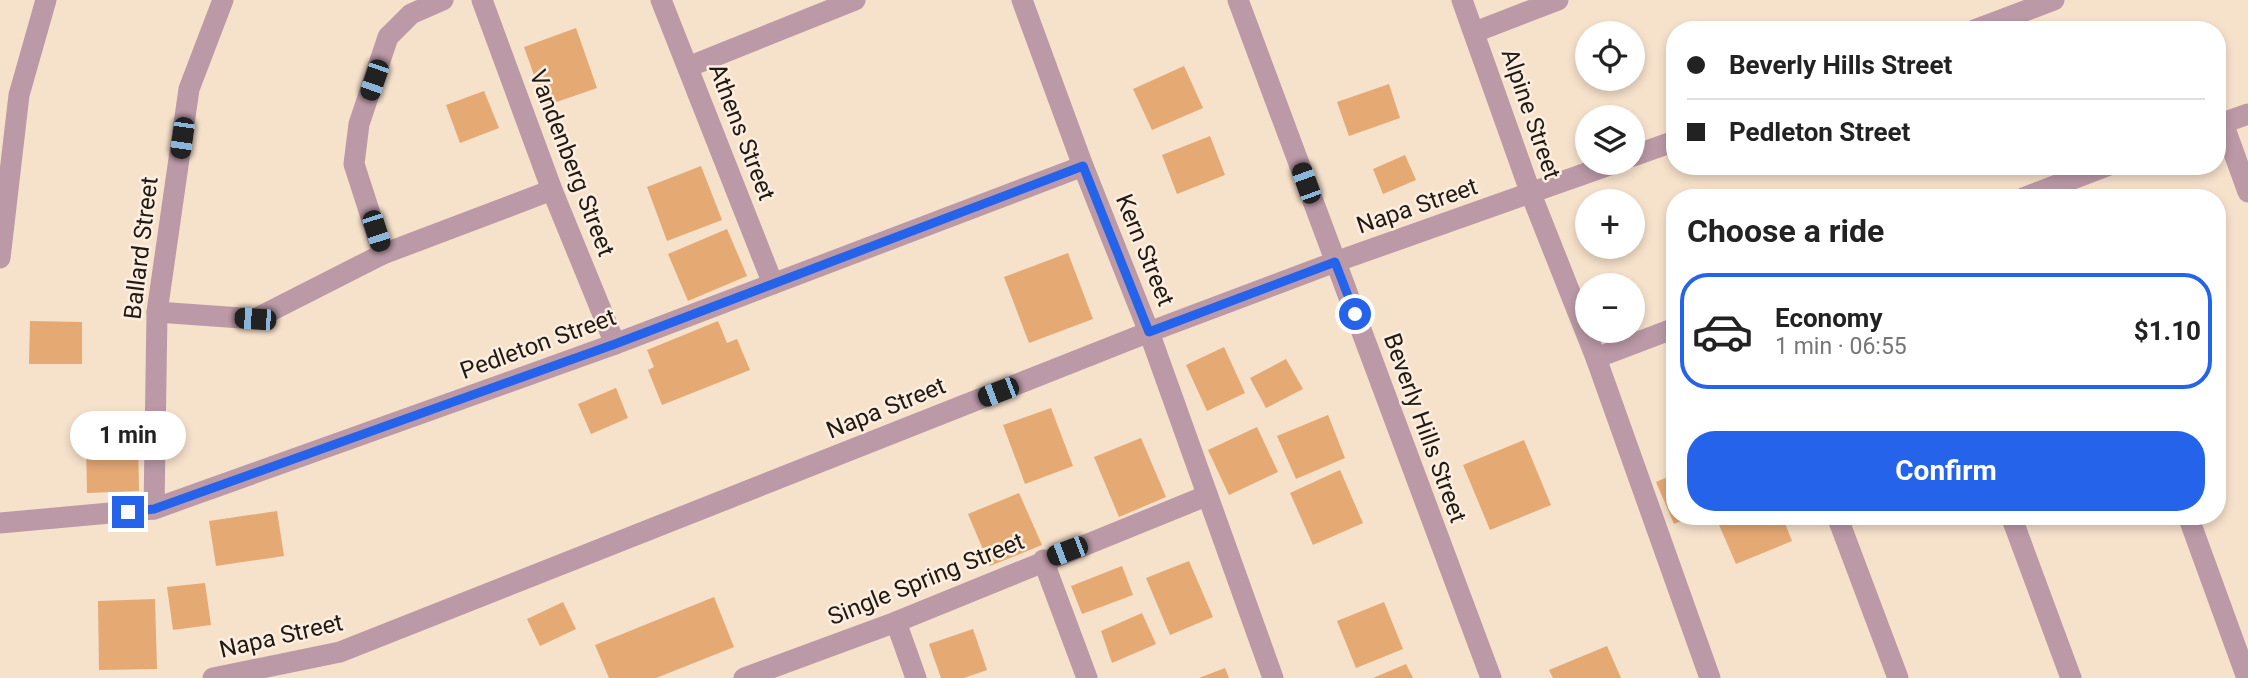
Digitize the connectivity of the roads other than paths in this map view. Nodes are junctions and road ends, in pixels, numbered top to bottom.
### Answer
1 (46, 0) edge
2 (223, 0) edge
3 (443, 0) edge
4 (482, 0) edge
5 (661, 0) edge
6 (1022, 0) edge
7 (1238, 0) edge
8 (1462, 0) edge
9 (1558, 0) edge
10 (2054, 0) edge
11 (846, 2) edge
12 (1998, 21) edge
13 (1475, 32) junction
14 (688, 67) junction
15 (2248, 114) edge
16 (2226, 122) edge
17 (2226, 139) edge
18 (1666, 144) edge
19 (1645, 152) edge
20 (1083, 166) junction
21 (1582, 175) edge
22 (2092, 175) edge
23 (2070, 189) edge
24 (552, 190) junction
25 (2248, 192) edge
26 (1531, 194) junction
27 (383, 254) junction
28 (0, 258) edge
29 (1335, 262) junction
30 (773, 284) junction
31 (157, 312) junction
32 (1666, 331) edge
33 (1149, 332) junction
34 (615, 344) junction
35 (1596, 358) junction
36 (1206, 496) junction
37 (154, 509) junction
38 (0, 523) edge
39 (1840, 525) edge
40 (2014, 525) edge
41 (2191, 525) edge
42 (1043, 560) junction
43 (897, 622) junction
44 (213, 678) edge
45 (744, 678) edge
46 (916, 678) edge
47 (1087, 678) edge
48 (1273, 678) edge
49 (1491, 678) edge
50 (1710, 678) edge
51 (1898, 678) edge
52 (2071, 678) edge
53 (2247, 678) edge

1 - 28 street
2 - 31 street, Ballard Street
3 - 27 street
4 - 24 street, Vandenberg Street
5 - 14 street, Athens Street
6 - 20 street, Kern Street
7 - 29 street, Beverly Hills Street
8 - 13 street, Alpine Street
9 - 13 street
10 - 12 street
11 - 14 street
13 - 26 street, Alpine Street
14 - 30 street, Athens Street
15 - 16 street
17 - 25 street
18 - 19 street
20 - 30 street, Pedleton Street
20 - 33 street, Kern Street
21 - 26 street, Napa Street
22 - 23 street
24 - 27 street
24 - 34 street, Vandenberg Street
26 - 29 street, Napa Street
26 - 35 street, Alpine Street
27 - 31 street
29 - 33 street, Napa Street
29 - 49 street, Beverly Hills Street
30 - 34 street, Pedleton Street
31 - 37 street, Ballard Street
32 - 35 street
33 - 36 street, Kern Street
33 - 44 street, Napa Street
34 - 37 street, Pedleton Street
35 - 50 street, Alpine Street
36 - 42 street, Single Spring Street
36 - 48 street, Kern Street
37 - 38 street, Pedleton Street
39 - 51 street
40 - 52 street
41 - 53 street
42 - 43 street, Single Spring Street
42 - 47 street
43 - 45 street, Single Spring Street
43 - 46 street

